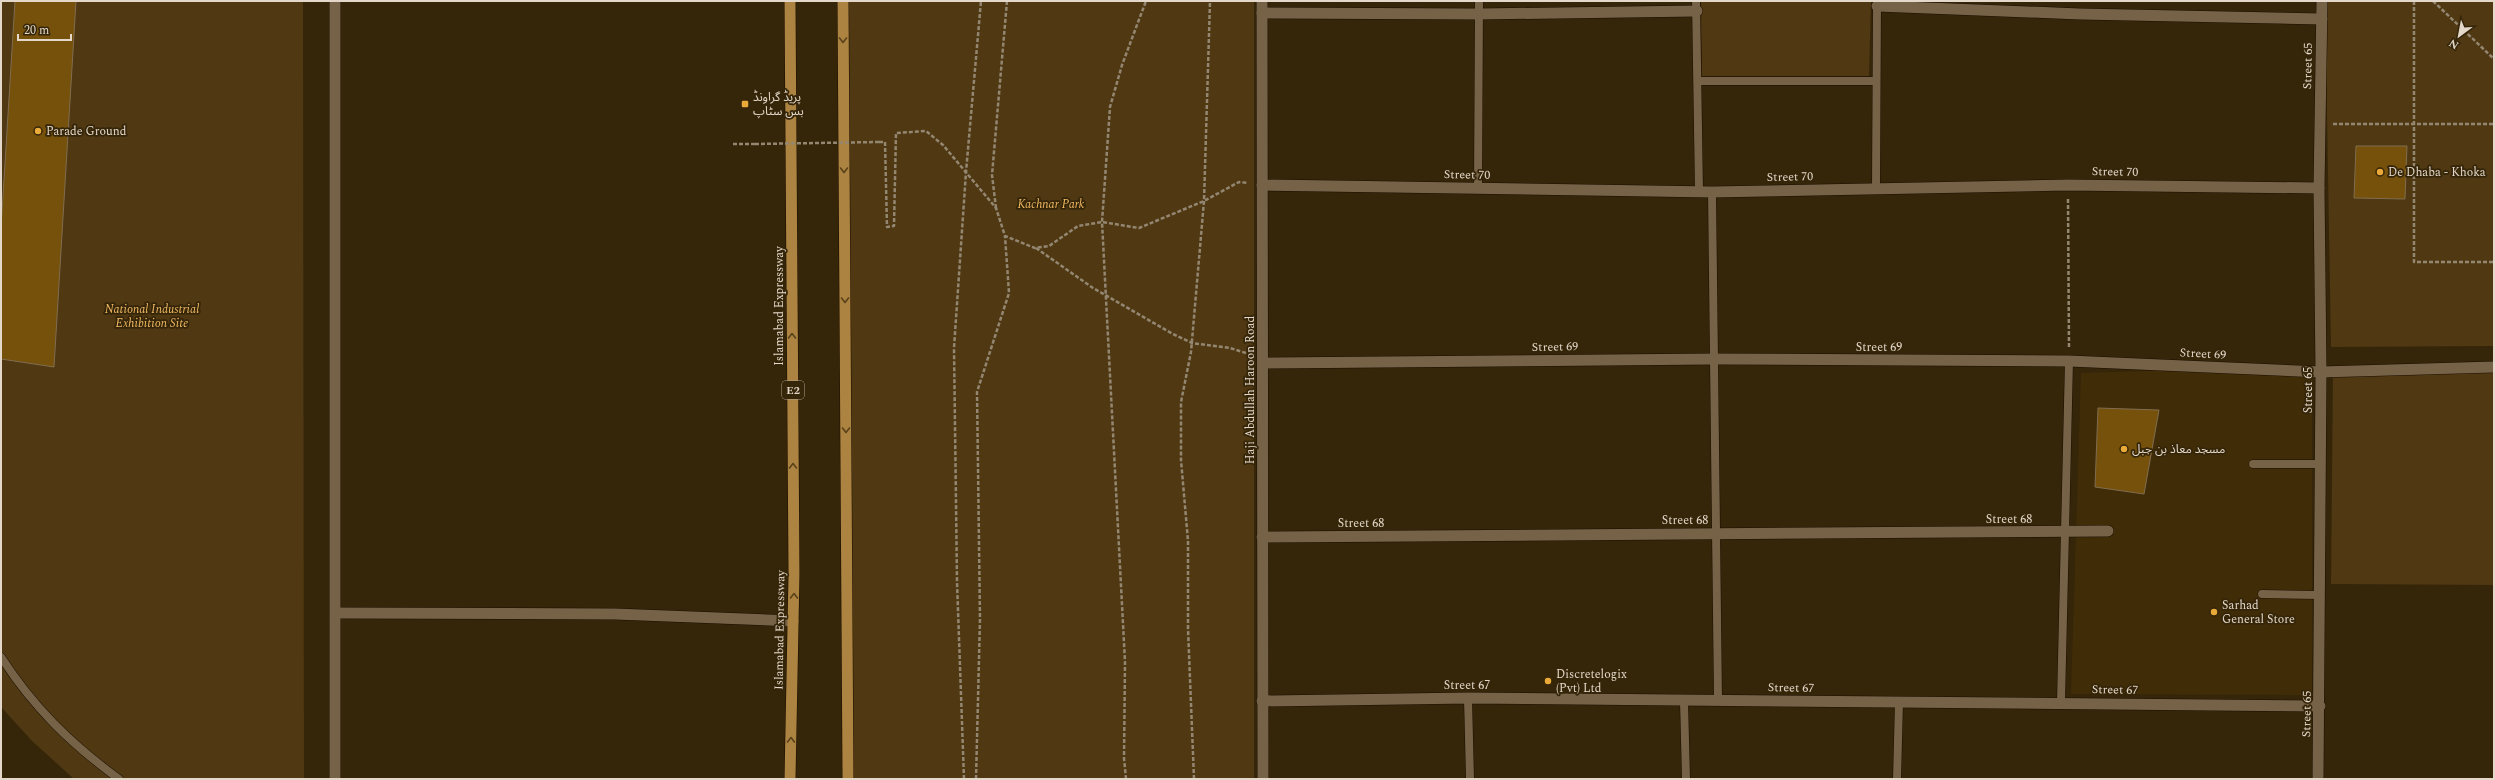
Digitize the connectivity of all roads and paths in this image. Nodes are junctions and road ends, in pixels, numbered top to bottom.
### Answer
1 (335, 1) edge
2 (790, 1) edge
3 (843, 1) edge
4 (981, 1) edge
5 (1007, 1) edge
6 (1146, 1) edge
7 (1210, 1) edge
8 (1262, 1) edge
9 (1479, 1) edge
10 (2322, 1) edge
11 (2414, 1) edge
12 (2433, 1) edge
13 (1877, 4) edge
14 (1696, 6) edge
15 (1262, 13) junction
16 (1479, 14) junction
17 (2322, 19) junction
18 (2494, 59) edge
19 (1698, 81) junction
20 (1876, 81) junction
21 (2416, 123) junction
22 (2320, 124) junction
23 (2494, 124) edge
24 (733, 144) dead end
25 (966, 172) junction
26 (2068, 184) junction
27 (1262, 185) junction
28 (1478, 188) junction
29 (1876, 188) junction
30 (2319, 188) junction
31 (1699, 192) junction
32 (1712, 192) junction
33 (1204, 201) junction
34 (996, 208) junction
35 (1102, 222) junction
36 (1005, 236) junction
37 (1035, 248) junction
38 (2494, 262) edge
39 (1106, 295) junction
40 (1192, 343) junction
41 (1715, 359) junction
42 (1263, 360) junction
43 (2069, 361) junction
44 (2494, 367) edge
45 (2321, 372) junction
46 (2253, 464) dead end
47 (2321, 464) junction
48 (2064, 532) junction
49 (2108, 532) dead end
50 (1715, 533) junction
51 (1262, 537) junction
52 (2262, 594) dead end
53 (2319, 595) junction
54 (336, 613) junction
55 (793, 621) junction
56 (1, 657) edge
57 (1468, 698) junction
58 (1718, 699) junction
59 (1262, 701) junction
60 (1684, 701) junction
61 (1899, 702) junction
62 (2061, 702) junction
63 (2320, 706) junction
64 (119, 779) edge
65 (335, 779) edge
66 (790, 779) edge
67 (848, 779) edge
68 (964, 779) edge
69 (976, 779) edge
70 (1126, 779) edge
71 (1194, 779) edge
72 (1263, 779) edge
73 (1470, 779) edge
74 (1686, 779) edge
75 (1898, 779) edge
76 (2318, 779) edge

1 - 54 street
55 -> 2 highway, Islamabad Expressway / E2
3 -> 67 highway
4 - 25 path
5 - 34 path
6 - 35 path
7 - 33 path
8 - 15 street, Haji Abdullah Haroon Road
9 - 16 lane
10 - 17 street, Street 65
11 - 21 path
12 - 18 path
13 - 17 street
13 - 20 lane
14 - 16 street
14 - 19 lane
15 - 16 street
15 - 27 street, Haji Abdullah Haroon Road
16 - 28 lane
17 - 22 street, Street 65
19 - 20 lane
19 - 31 lane
20 - 29 lane
21 - 22 path
21 - 23 path
21 - 38 path
22 - 30 street, Street 65
24 - 25 path, bridge
25 - 34 path
25 - 68 path
26 - 29 street, Street 70
26 - 30 street, Street 70
26 - 43 path
27 - 28 street, Street 70
27 - 33 path
27 - 42 street, Haji Abdullah Haroon Road
28 - 31 street, Street 70
29 - 32 street, Street 70
30 - 45 street, Street 65
31 - 32 street, Street 70
32 - 41 lane
33 - 35 path
33 - 40 path
34 - 36 path
35 - 37 path
35 - 39 path
36 - 37 path
36 - 69 path
37 - 39 path
39 - 40 path
39 - 70 path
40 - 42 path
40 - 71 path
41 - 42 street, Street 69
41 - 43 street, Street 69
41 - 50 lane
42 - 51 street, Haji Abdullah Haroon Road
43 - 45 street, Street 69
43 - 48 lane
44 - 45 street, Street 69
45 - 47 street, Street 65
46 - 47 lane
47 - 53 street, Street 65
48 - 49 street, Street 68
48 - 50 street, Street 68
48 - 62 lane
50 - 51 street, Street 68
50 - 58 lane
51 - 59 street, Haji Abdullah Haroon Road
52 - 53 lane
53 - 63 street, Street 65
54 - 55 street
54 - 65 street
66 -> 55 highway, Islamabad Expressway / E2
56 - 64 lane
57 - 59 street, Street 67
57 - 60 street, Street 67
57 - 73 lane
58 - 60 street, Street 67
58 - 61 street, Street 67
59 - 72 street, Haji Abdullah Haroon Road
60 - 74 lane
61 - 62 street, Street 67
61 - 75 lane
62 - 63 street, Street 67
63 - 76 street, Street 65

